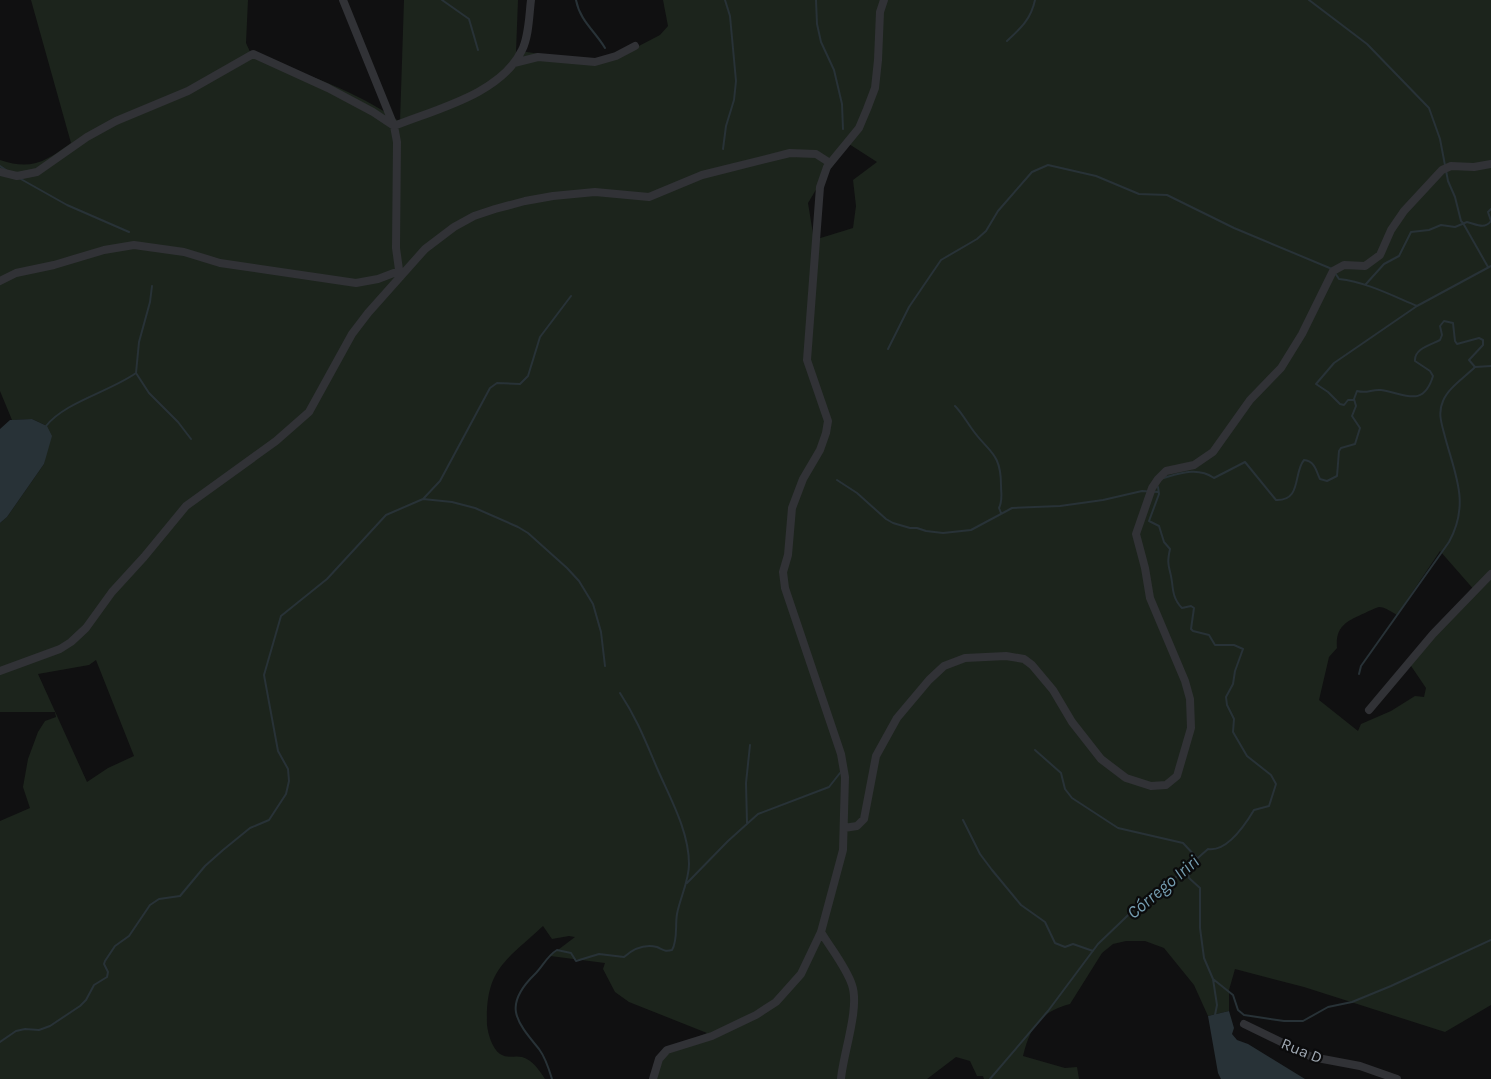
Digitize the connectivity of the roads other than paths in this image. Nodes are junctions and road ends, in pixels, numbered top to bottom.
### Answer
1 (343, 0) edge
2 (531, 0) edge
3 (884, 0) edge
4 (524, 44) junction
5 (635, 46) dead end
6 (538, 57) junction
7 (514, 63) junction
8 (394, 126) junction
9 (830, 163) junction
10 (1491, 164) edge
11 (0, 172) edge
12 (400, 274) junction
13 (0, 281) edge
14 (1491, 574) edge
15 (0, 671) edge
16 (1369, 710) dead end
17 (844, 828) junction
18 (821, 933) junction
19 (1244, 1024) dead end
20 (653, 1079) edge
21 (841, 1079) edge
22 (1397, 1079) edge

1 - 8 street
2 - 4 street
3 - 9 street
4 - 6 street
4 - 7 street
5 - 6 street
6 - 7 street
7 - 8 street
8 - 11 street
8 - 12 street
9 - 12 street
9 - 17 street
10 - 17 street
12 - 13 street
12 - 15 street
14 - 16 street
17 - 18 street
18 - 20 street
18 - 21 street
19 - 22 street, Rua D

